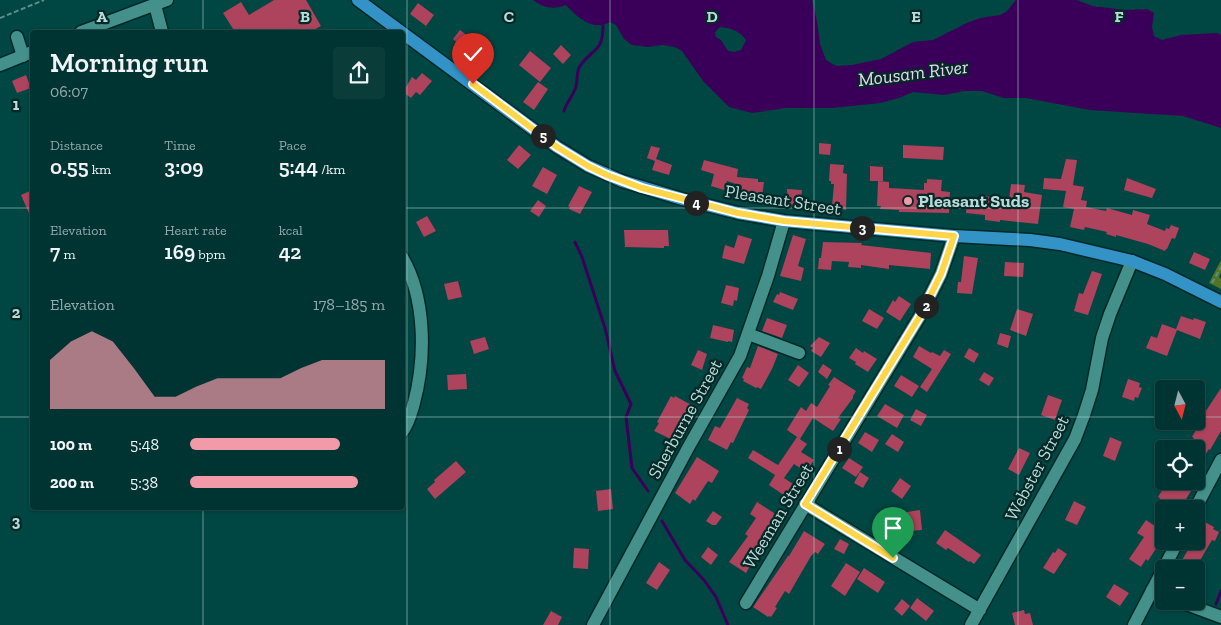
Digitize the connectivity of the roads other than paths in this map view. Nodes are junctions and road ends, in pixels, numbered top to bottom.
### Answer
1 (358, 0) edge
2 (161, 2) edge
3 (86, 30) edge
4 (162, 30) edge
5 (396, 30) edge
6 (17, 37) dead end
7 (405, 37) edge
8 (28, 54) edge
9 (0, 66) edge
10 (784, 221) junction
11 (954, 236) junction
12 (1132, 261) junction
13 (405, 264) edge
14 (1221, 302) edge
15 (748, 334) junction
16 (799, 352) dead end
17 (405, 428) edge
18 (1221, 460) edge
19 (1200, 500) edge
20 (805, 504) junction
21 (1155, 597) edge
22 (746, 603) dead end
23 (980, 610) junction
24 (1202, 610) edge
25 (1221, 617) edge
26 (593, 625) edge
27 (972, 625) edge
28 (1134, 625) edge

1 - 5 main road, Pleasant Street
2 - 3 street
2 - 4 street
6 - 8 street
7 - 10 main road, Pleasant Street
8 - 9 street
10 - 11 main road, Pleasant Street
10 - 15 street, Sherburne Street
11 - 12 main road, Pleasant Street
11 - 20 street, Weeman Street
12 - 14 main road, Pleasant Street
12 - 23 street, Webster Street
13 - 17 street
15 - 16 street
15 - 26 street, Sherburne Street
18 - 19 street
20 - 22 street, Weeman Street
20 - 23 street
21 - 28 street
23 - 27 street, Webster Street
24 - 25 street

